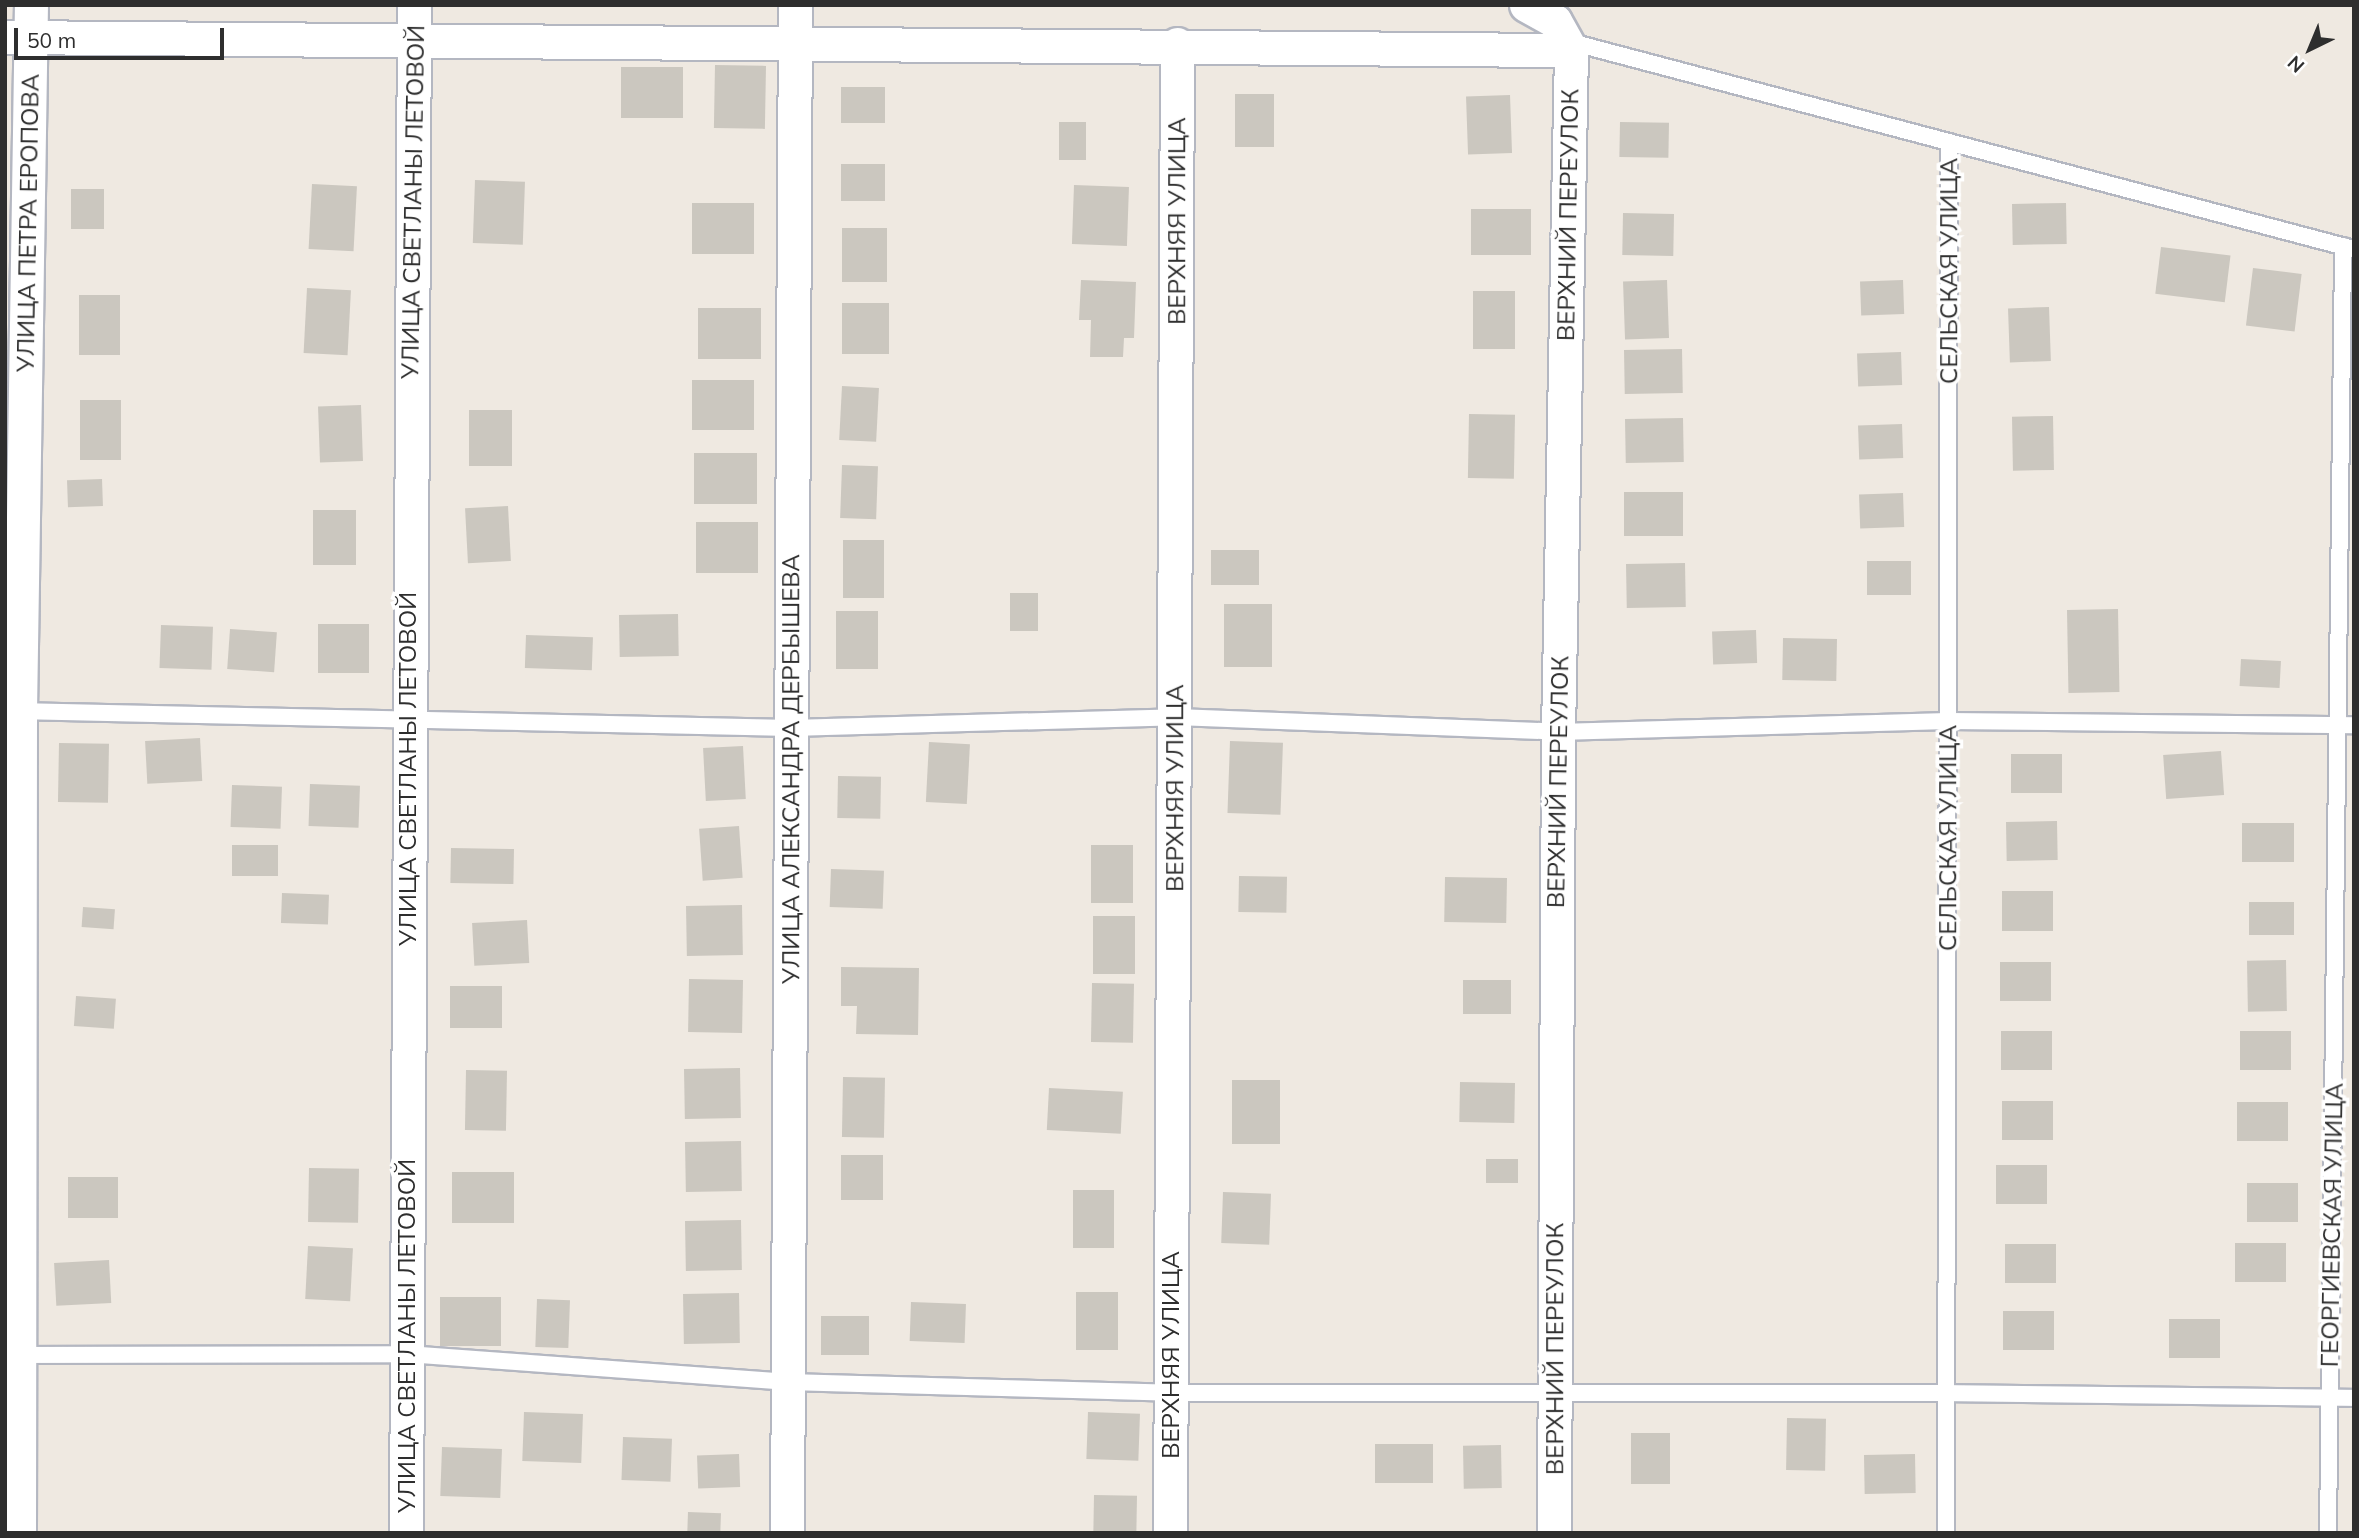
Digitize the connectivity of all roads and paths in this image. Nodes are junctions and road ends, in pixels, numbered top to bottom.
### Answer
1 (414, 5) edge
2 (795, 5) edge
3 (1526, 5) edge
4 (22, 26) edge
5 (414, 40) junction
6 (1567, 41) junction
7 (1177, 44) junction
8 (795, 45) junction
9 (1950, 142) junction
10 (2348, 247) edge
11 (13, 711) edge
12 (1176, 717) junction
13 (408, 718) junction
14 (1948, 721) junction
15 (2346, 725) edge
16 (791, 728) junction
17 (1558, 733) junction
18 (408, 1354) junction
19 (12, 1355) edge
20 (788, 1382) junction
21 (1171, 1393) junction
22 (1946, 1393) junction
23 (1555, 1395) junction
24 (2330, 1398) junction
25 (2354, 1398) edge
26 (19, 1533) edge
27 (406, 1533) edge
28 (787, 1533) edge
29 (1170, 1533) edge
30 (1554, 1533) edge
31 (1946, 1533) edge
32 (2328, 1533) edge

1 - 5 street, УЛИЦА СВЕТЛАНЫ ЛЕТОВОЙ
2 - 8 street, УЛИЦА АЛЕКСАНДРА ДЕРБЫШЕВА
3 - 6 street
4 - 5 street
4 - 11 street, УЛИЦА ПЕТРА ЕРОПОВА
5 - 8 street
5 - 13 street, УЛИЦА СВЕТЛАНЫ ЛЕТОВОЙ
6 - 7 street
6 - 9 lane
6 - 17 street, ВЕРХНИЙ ПЕРЕУЛОК
7 - 8 street
7 - 12 street, ВЕРХНЯЯ УЛИЦА
8 - 16 street, УЛИЦА АЛЕКСАНДРА ДЕРБЫШЕВА
9 - 10 lane
9 - 14 lane, СЕЛЬСКАЯ УЛИЦА
10 - 15 lane, ГЕОРГИЕВСКАЯ УЛИЦА
11 - 13 lane
11 - 19 street, УЛИЦА ПЕТРА ЕРОПОВА
12 - 16 lane
12 - 17 lane
12 - 21 street, ВЕРХНЯЯ УЛИЦА
13 - 16 lane
13 - 18 street, УЛИЦА СВЕТЛАНЫ ЛЕТОВОЙ
14 - 15 lane
14 - 17 lane
14 - 22 lane, СЕЛЬСКАЯ УЛИЦА
15 - 24 lane, ГЕОРГИЕВСКАЯ УЛИЦА
16 - 20 street, УЛИЦА АЛЕКСАНДРА ДЕРБЫШЕВА
17 - 23 street, ВЕРХНИЙ ПЕРЕУЛОК
18 - 19 lane
18 - 20 lane
18 - 27 street, УЛИЦА СВЕТЛАНЫ ЛЕТОВОЙ
19 - 26 street, УЛИЦА ПЕТРА ЕРОПОВА
20 - 21 lane
20 - 28 street, УЛИЦА АЛЕКСАНДРА ДЕРБЫШЕВА
21 - 23 lane
21 - 29 street, ВЕРХНЯЯ УЛИЦА
22 - 23 lane
22 - 24 lane
22 - 31 lane, СЕЛЬСКАЯ УЛИЦА
23 - 30 street, ВЕРХНИЙ ПЕРЕУЛОК
24 - 25 lane
24 - 32 lane, ГЕОРГИЕВСКАЯ УЛИЦА

